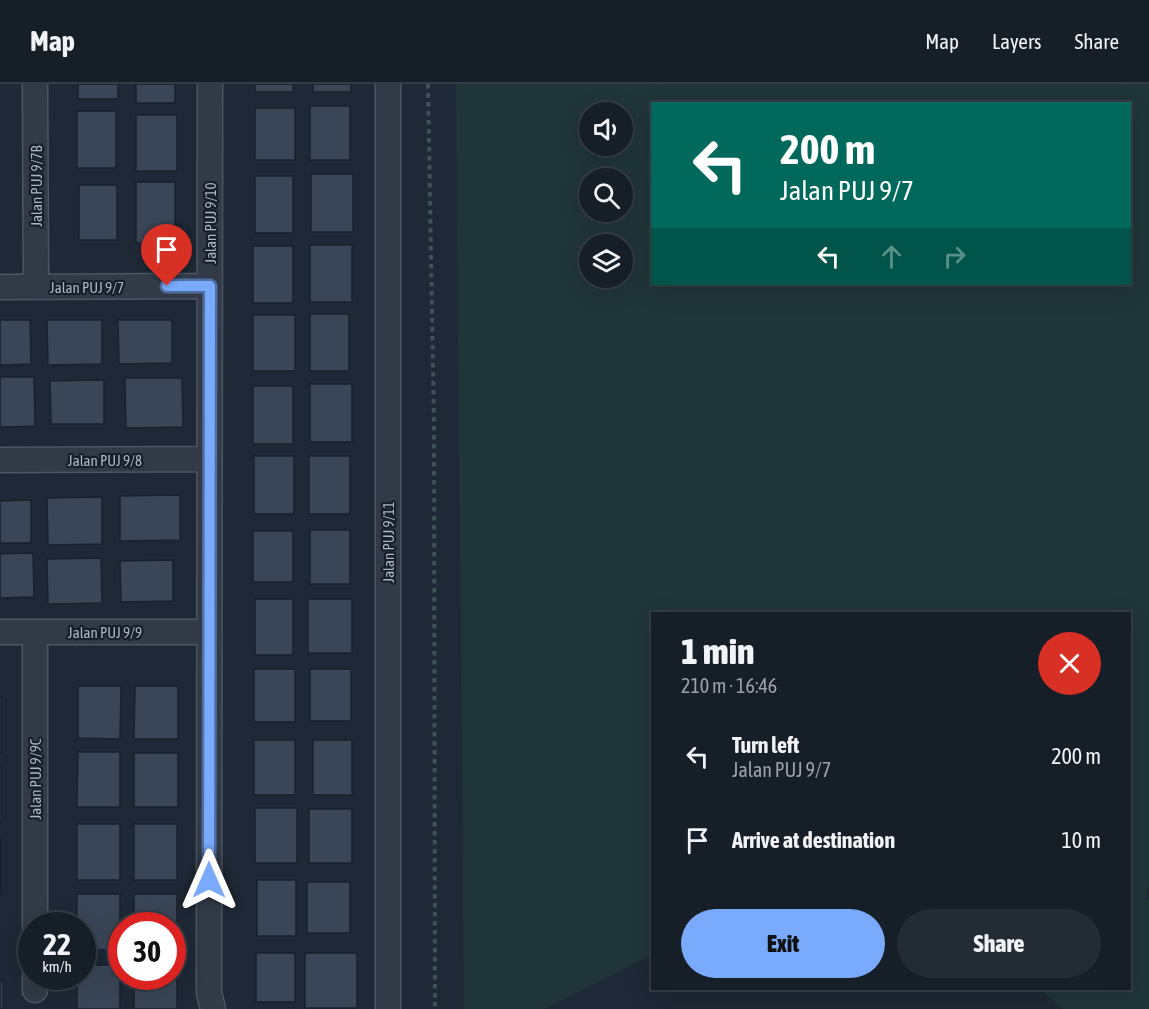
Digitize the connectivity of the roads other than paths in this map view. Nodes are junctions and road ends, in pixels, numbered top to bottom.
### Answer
1 (35, 84) edge
2 (210, 84) edge
3 (388, 84) edge
4 (210, 286) junction
5 (0, 287) edge
6 (36, 287) junction
7 (209, 459) junction
8 (0, 460) edge
9 (0, 632) edge
10 (34, 632) junction
11 (209, 632) junction
12 (35, 912) edge
13 (388, 1004) edge
14 (213, 1009) edge

1 - 6 street, Jalan PUJ 9/7B
2 - 4 street, Jalan PUJ 9/10
3 - 13 street, Jalan PUJ 9/11
4 - 6 street, Jalan PUJ 9/7
4 - 7 street, Jalan PUJ 9/10
5 - 6 street, Jalan PUJ 9/7
7 - 8 street, Jalan PUJ 9/8
7 - 11 street, Jalan PUJ 9/10
9 - 10 street, Jalan PUJ 9/9
10 - 11 street, Jalan PUJ 9/9
10 - 12 street, Jalan PUJ 9/9C
11 - 14 street, Jalan PUJ 9/10

